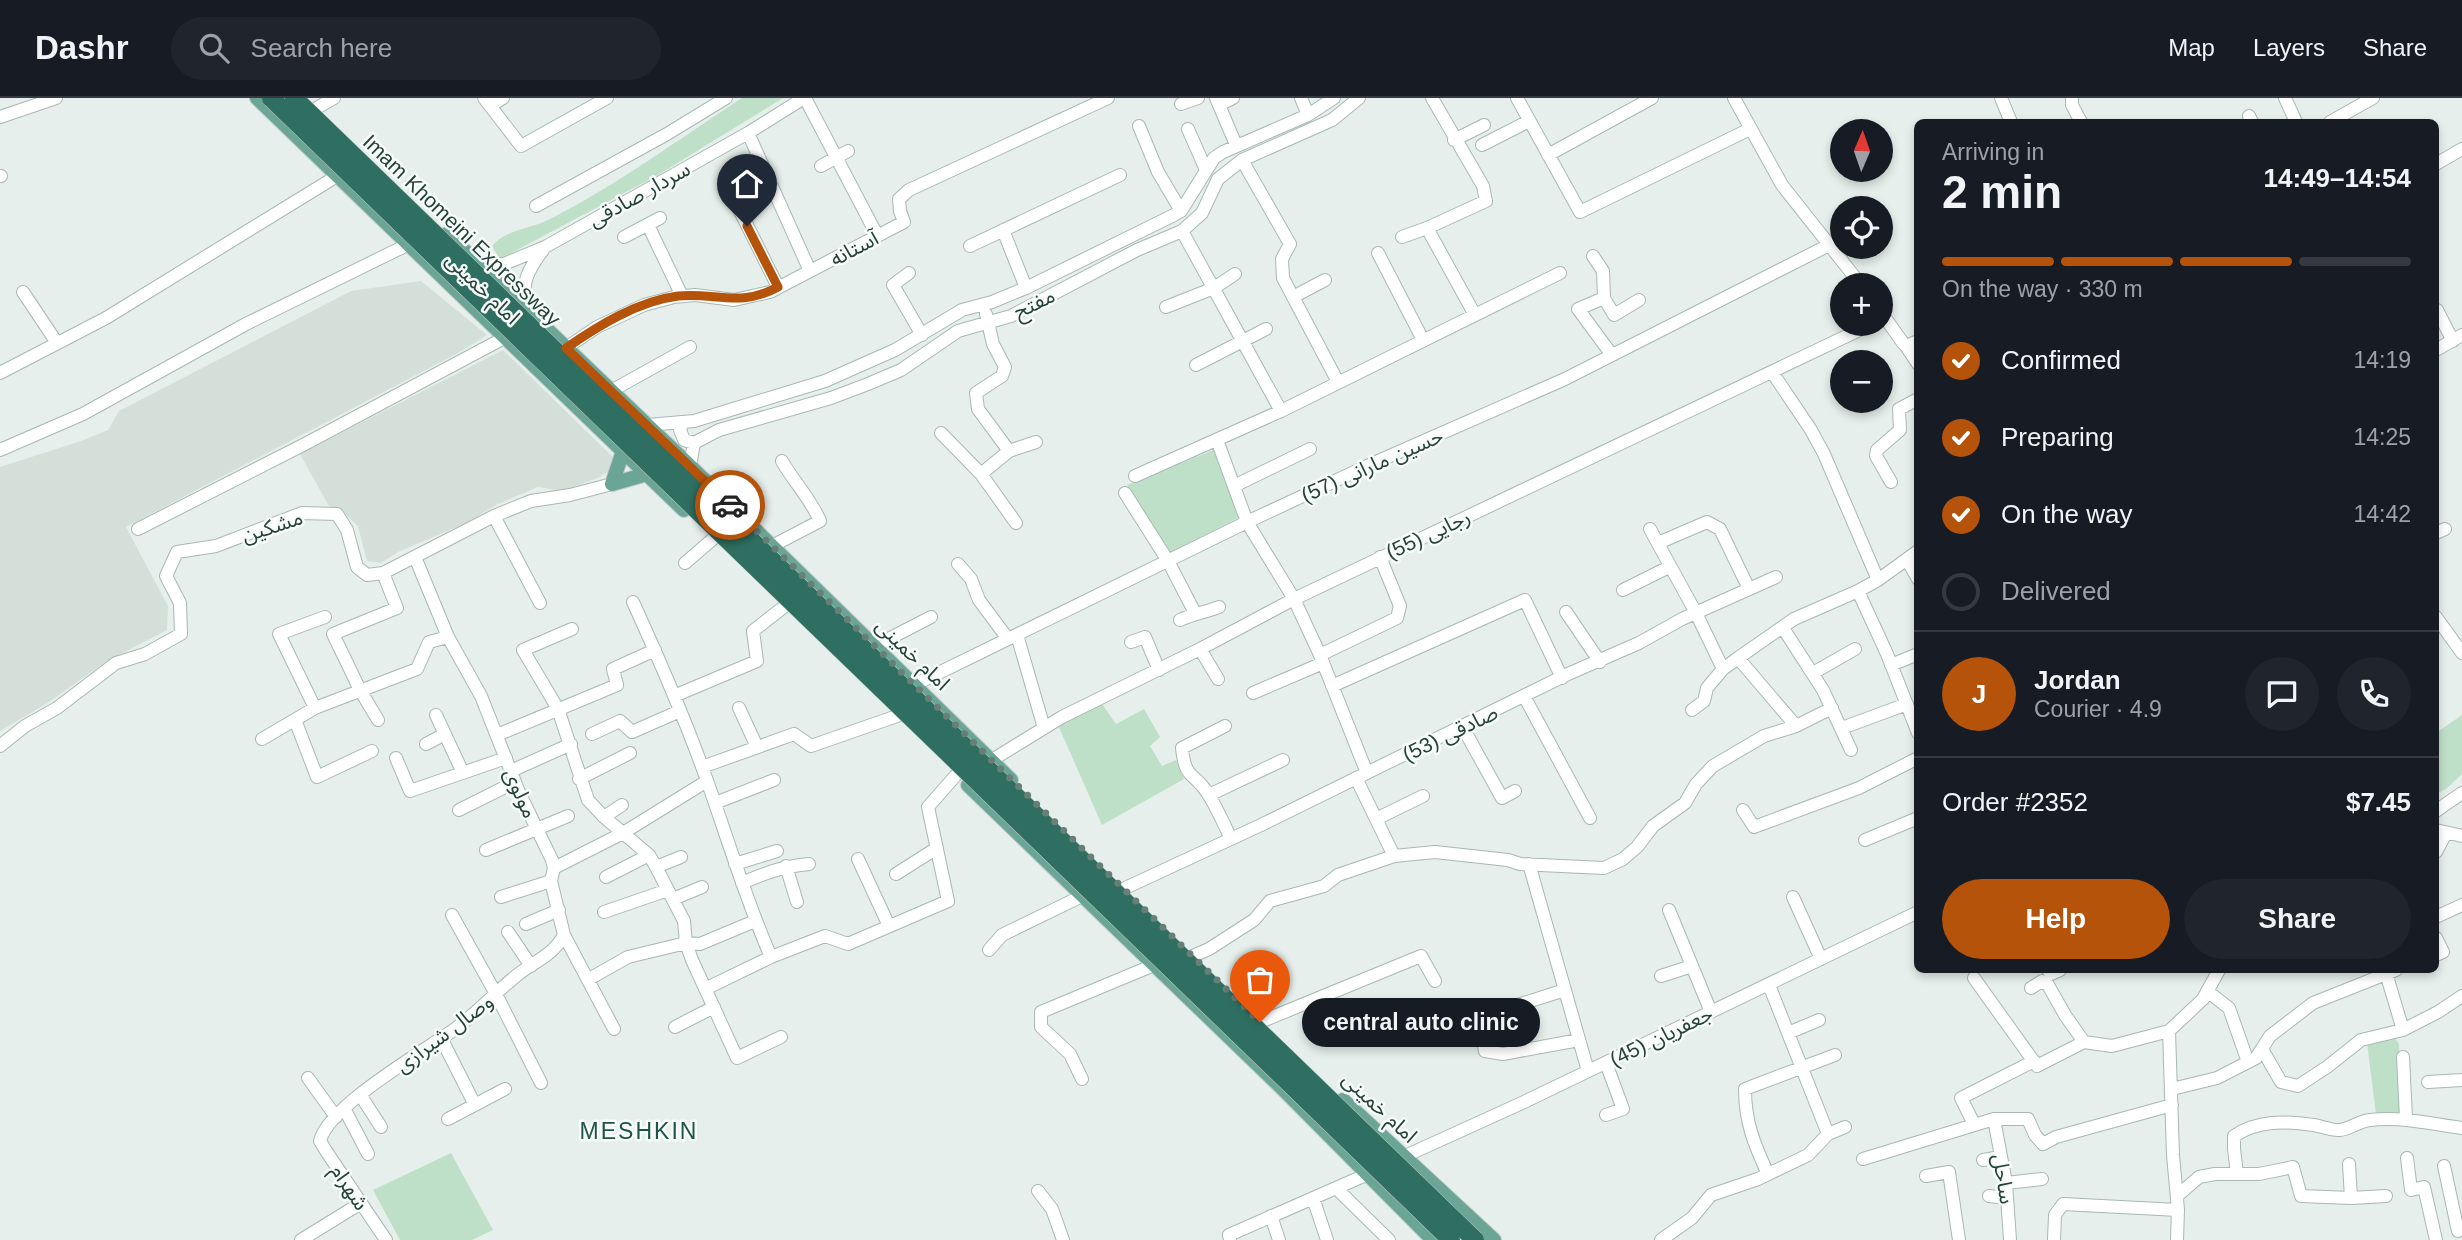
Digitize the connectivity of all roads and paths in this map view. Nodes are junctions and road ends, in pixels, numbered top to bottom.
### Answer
1 (56, 98) edge
2 (257, 98) edge
3 (271, 98) edge
4 (294, 98) edge
5 (304, 98) edge
6 (334, 98) edge
7 (503, 98) edge
8 (607, 98) edge
9 (726, 98) edge
10 (805, 98) edge
11 (1108, 98) edge
12 (1198, 98) edge
13 (1233, 98) edge
14 (1301, 98) edge
15 (1334, 98) edge
16 (1359, 98) edge
17 (1432, 98) edge
18 (1517, 98) edge
19 (1652, 98) edge
20 (1734, 98) edge
21 (2001, 98) edge
22 (2072, 98) edge
23 (2285, 98) edge
24 (2373, 98) edge
25 (1217, 101) edge
26 (487, 102) edge
27 (709, 104) edge
28 (1181, 104) dead end
29 (315, 109) junction
30 (1308, 115) junction
31 (0, 117) edge
32 (2010, 119) edge
33 (2079, 119) edge
34 (2294, 119) edge
35 (2335, 119) edge
36 (1530, 121) junction
37 (1484, 125) dead end
38 (1139, 127) dead end
39 (1188, 129) dead end
40 (1750, 129) junction
41 (748, 133) junction
42 (1454, 140) junction
43 (1236, 145) junction
44 (1482, 145) dead end
45 (2462, 149) edge
46 (842, 154) junction
47 (1548, 155) junction
48 (1242, 160) junction
49 (2439, 161) edge
50 (821, 166) dead end
51 (1206, 170) junction
52 (1120, 175) dead end
53 (337, 176) junction
54 (727, 184) dead end
55 (536, 206) dead end
56 (1181, 211) junction
57 (660, 218) dead end
58 (648, 225) junction
59 (1427, 228) junction
60 (1003, 230) junction
61 (1182, 231) junction
62 (877, 236) junction
63 (624, 237) dead end
64 (1402, 237) dead end
65 (407, 245) junction
66 (1829, 245) junction
67 (970, 246) dead end
68 (545, 247) junction
69 (1378, 253) dead end
70 (1593, 256) dead end
71 (479, 265) junction
72 (810, 271) junction
73 (909, 273) dead end
74 (1560, 273) dead end
75 (1851, 273) edge
76 (1235, 274) dead end
77 (1325, 280) dead end
78 (778, 287) junction
79 (1026, 288) junction
80 (1214, 288) junction
81 (23, 292) dead end
82 (682, 296) junction
83 (1293, 297) junction
84 (1604, 298) junction
85 (1639, 300) dead end
86 (981, 304) junction
87 (1166, 307) dead end
88 (528, 312) junction
89 (2439, 313) edge
90 (1475, 315) junction
91 (989, 321) junction
92 (1893, 325) edge
93 (1266, 329) dead end
94 (922, 335) junction
95 (1847, 336) edge
96 (504, 338) junction
97 (2458, 338) edge
98 (1242, 340) junction
99 (1423, 340) junction
100 (57, 343) junction
101 (1912, 343) edge
102 (690, 347) dead end
103 (2439, 347) edge
104 (566, 348) junction
105 (1612, 355) junction
106 (1196, 365) dead end
107 (1772, 372) junction
108 (0, 373) edge
109 (1339, 382) junction
110 (611, 391) junction
111 (1914, 401) edge
112 (1281, 411) junction
113 (683, 422) junction
114 (648, 425) junction
115 (941, 433) dead end
116 (1217, 440) junction
117 (1037, 442) dead end
118 (694, 443) junction
119 (1310, 449) dead end
120 (0, 450) edge
121 (623, 451) junction
122 (1009, 451) junction
123 (782, 461) dead end
124 (690, 466) junction
125 (647, 474) junction
126 (981, 474) junction
127 (1135, 475) dead end
128 (1891, 482) dead end
129 (612, 484) junction
130 (1234, 486) junction
131 (1125, 494) dead end
132 (494, 516) junction
133 (1247, 522) junction
134 (1016, 523) dead end
135 (138, 529) dead end
136 (1650, 529) dead end
137 (714, 538) junction
138 (1658, 542) junction
139 (772, 546) junction
140 (1914, 554) edge
141 (1380, 556) junction
142 (415, 557) junction
143 (1907, 560) junction
144 (1168, 561) junction
145 (685, 563) dead end
146 (958, 564) dead end
147 (1669, 567) junction
148 (1914, 572) edge
149 (383, 573) junction
150 (1776, 576) dead end
151 (1878, 580) junction
152 (1749, 589) junction
153 (1623, 590) dead end
154 (1858, 591) junction
155 (1294, 599) junction
156 (633, 602) dead end
157 (540, 603) dead end
158 (785, 606) junction
159 (1219, 607) dead end
160 (1566, 612) dead end
161 (1195, 613) junction
162 (1696, 613) junction
163 (325, 617) dead end
164 (931, 617) dead end
165 (1180, 620) dead end
166 (2439, 623) edge
167 (1783, 628) junction
168 (572, 629) dead end
169 (448, 637) junction
170 (1013, 637) junction
171 (1131, 642) dead end
172 (875, 646) junction
173 (1200, 649) junction
174 (1855, 649) dead end
175 (655, 650) junction
176 (2462, 653) edge
177 (1914, 656) edge
178 (1738, 657) junction
179 (1321, 659) junction
180 (1600, 662) junction
181 (1891, 665) junction
182 (1723, 669) junction
183 (1158, 670) junction
184 (1812, 673) junction
185 (1562, 678) junction
186 (1218, 679) dead end
187 (914, 685) junction
188 (1332, 686) junction
189 (360, 690) junction
190 (1253, 693) dead end
191 (674, 696) junction
192 (1524, 696) junction
193 (1907, 704) junction
194 (315, 708) junction
195 (739, 708) dead end
196 (1832, 708) junction
197 (558, 709) junction
198 (1692, 710) dead end
199 (680, 711) junction
200 (436, 715) dead end
201 (897, 716) junction
202 (295, 720) junction
203 (379, 720) dead end
204 (1914, 722) edge
205 (1225, 726) dead end
206 (1462, 726) junction
207 (1796, 726) junction
208 (1044, 728) junction
209 (1842, 728) junction
210 (445, 734) junction
211 (592, 734) dead end
212 (497, 735) junction
213 (262, 739) dead end
214 (426, 744) dead end
215 (571, 744) junction
216 (0, 746) edge
217 (757, 747) junction
218 (1852, 750) dead end
219 (372, 751) dead end
220 (630, 753) dead end
221 (397, 758) dead end
222 (992, 760) junction
223 (1283, 760) dead end
224 (1914, 762) edge
225 (702, 767) junction
226 (511, 770) junction
227 (463, 773) junction
228 (957, 774) junction
229 (1362, 776) junction
230 (579, 779) junction
231 (774, 780) dead end
232 (707, 781) junction
233 (1515, 791) dead end
234 (2462, 793) edge
235 (1209, 795) junction
236 (1423, 796) dead end
237 (715, 803) junction
238 (622, 805) dead end
239 (2439, 809) edge
240 (459, 810) dead end
241 (1743, 810) dead end
242 (568, 816) dead end
243 (604, 817) junction
244 (1590, 818) dead end
245 (1376, 819) junction
246 (1914, 820) edge
247 (537, 830) junction
248 (2441, 831) edge
249 (623, 833) junction
250 (2462, 836) edge
251 (1231, 839) junction
252 (1865, 840) dead end
253 (937, 848) junction
254 (486, 850) dead end
255 (777, 851) dead end
256 (649, 855) junction
257 (1394, 856) junction
258 (681, 857) dead end
259 (858, 859) dead end
260 (735, 864) junction
261 (808, 864) dead end
262 (1529, 864) junction
263 (786, 866) junction
264 (656, 867) junction
265 (896, 874) dead end
266 (552, 875) junction
267 (606, 877) dead end
268 (742, 883) junction
269 (702, 887) dead end
270 (1123, 888) junction
271 (670, 895) junction
272 (1083, 896) junction
273 (501, 897) dead end
274 (1793, 897) dead end
275 (797, 902) dead end
276 (2462, 905) edge
277 (559, 910) junction
278 (1669, 910) dead end
279 (604, 912) dead end
280 (1914, 914) edge
281 (452, 915) dead end
282 (2439, 916) edge
283 (755, 921) junction
284 (526, 924) dead end
285 (890, 926) junction
286 (508, 932) dead end
287 (564, 935) junction
288 (686, 943) junction
289 (989, 950) dead end
290 (1192, 956) junction
291 (771, 957) junction
292 (1821, 959) junction
293 (1154, 965) junction
294 (1692, 965) junction
295 (531, 966) junction
296 (2216, 973) edge
297 (2386, 973) edge
298 (2391, 973) edge
299 (1661, 976) dead end
300 (1974, 978) dead end
301 (589, 979) junction
302 (1435, 981) dead end
303 (1769, 985) junction
304 (2031, 988) dead end
305 (705, 989) junction
306 (1565, 990) junction
307 (2207, 991) junction
308 (496, 994) junction
309 (2462, 996) edge
310 (714, 1007) junction
311 (1711, 1012) junction
312 (1819, 1020) dead end
313 (1260, 1022) junction
314 (675, 1027) dead end
315 (614, 1029) dead end
316 (2403, 1030) junction
317 (2169, 1031) junction
318 (1788, 1033) junction
319 (781, 1037) dead end
320 (441, 1038) junction
321 (1579, 1040) junction
322 (2084, 1042) junction
323 (2262, 1049) junction
324 (1835, 1055) dead end
325 (2403, 1057) dead end
326 (2248, 1062) junction
327 (1606, 1063) junction
328 (2036, 1064) junction
329 (1802, 1067) junction
330 (1588, 1071) junction
331 (308, 1079) dead end
332 (1082, 1079) dead end
333 (2462, 1080) edge
334 (2428, 1082) dead end
335 (541, 1083) dead end
336 (505, 1089) dead end
337 (2172, 1089) junction
338 (1333, 1091) junction
339 (361, 1096) junction
340 (475, 1105) junction
341 (2172, 1105) junction
342 (340, 1113) junction
343 (1307, 1114) junction
344 (1606, 1115) dead end
345 (2406, 1118) junction
346 (448, 1119) dead end
347 (1994, 1119) junction
348 (1974, 1124) junction
349 (1845, 1126) dead end
350 (381, 1127) dead end
351 (2462, 1128) edge
352 (323, 1132) joint
353 (1828, 1134) junction
354 (368, 1154) dead end
355 (1403, 1157) junction
356 (2001, 1157) junction
357 (2407, 1158) dead end
358 (1863, 1159) dead end
359 (1983, 1160) dead end
360 (2349, 1164) dead end
361 (2444, 1166) dead end
362 (1368, 1174) junction
363 (1768, 1174) junction
364 (2237, 1174) junction
365 (1926, 1176) dead end
366 (2042, 1179) dead end
367 (2006, 1183) junction
368 (1336, 1188) junction
369 (1038, 1191) dead end
370 (1989, 1196) dead end
371 (2177, 1196) junction
372 (2386, 1196) dead end
373 (1313, 1198) junction
374 (2007, 1198) junction
375 (2351, 1198) junction
376 (360, 1203) junction
377 (2178, 1210) junction
378 (1271, 1216) junction
379 (2460, 1230) edge
380 (301, 1240) edge
381 (386, 1240) edge
382 (1063, 1240) edge
383 (1230, 1240) edge
384 (1279, 1240) edge
385 (1327, 1240) edge
386 (1389, 1240) edge
387 (1433, 1240) edge
388 (1451, 1240) edge
389 (1475, 1240) edge
390 (1494, 1240) edge
391 (1661, 1240) edge
392 (1959, 1240) edge
393 (2010, 1240) edge
394 (2054, 1240) edge
395 (2176, 1240) edge
396 (2434, 1240) edge

1 - 31 street
2 - 53 main road, امام خمینی
3 - 388 highway, Imam Khomeini Expressway, bridge
4 - 389 highway, Imam Khomeini Expressway, bridge
5 - 29 main road, امام خمینی
6 - 29 street
7 - 26 street
8 - 26 street
9 - 27 street
10 - 41 street, سردار صادقی
10 - 46 street
11 - 62 street, آستانه
12 - 28 street
13 - 25 street
14 - 30 street
15 - 30 street
16 - 48 street, مفتح
17 - 42 street
18 - 36 street
19 - 47 street
20 - 40 street
21 - 32 street
22 - 33 street
23 - 34 street
24 - 35 street
25 - 43 street
27 - 55 street
29 - 71 main road, امام خمینی
30 - 43 street
36 - 44 street
36 - 47 street
37 - 42 street
38 - 56 street
39 - 51 street
40 - 47 street
40 - 66 street
41 - 68 street, سردار صادقی
41 - 72 street
42 - 59 street
43 - 51 street
45 - 49 street
46 - 50 street
46 - 62 street
48 - 61 street, مفتح
48 - 83 street
51 - 56 street
52 - 60 street
53 - 65 main road, امام خمینی
53 - 100 street
54 - 78 street
56 - 79 street, مفتح
57 - 58 street
58 - 63 street
58 - 82 street
59 - 64 street
59 - 90 street
60 - 67 street
60 - 79 street
61 - 80 street
61 - 91 street, مفتح
62 - 72 street, آستانه
65 - 96 main road, امام خمینی
65 - 120 street
66 - 75 street
66 - 105 street, حسین مارانی (57)
68 - 71 street, سردار صادقی
68 - 88 street
69 - 99 street
70 - 84 street
71 - 88 main road, امام خمینی
72 - 78 street, آستانه
73 - 94 street
74 - 90 street
76 - 80 street
77 - 83 street
78 - 82 street, آستانه
79 - 86 street, مفتح
80 - 87 street
80 - 98 street
81 - 100 street
82 - 104 street, آستانه
83 - 109 street
84 - 85 street
84 - 105 street
86 - 91 street
86 - 94 street, مفتح
88 - 104 main road, امام خمینی
89 - 97 street
90 - 99 street
91 - 118 street, مفتح
91 - 122 street
92 - 101 street
93 - 98 street
94 - 113 street, مفتح
95 - 107 street, رجایی (55)
96 - 121 main road, امام خمینی
96 - 135 street
97 - 103 street
98 - 106 street
98 - 112 street
99 - 109 street
100 - 108 street
102 - 110 street
104 - 110 main road, امام خمینی
105 - 133 street, حسین مارانی (57)
107 - 141 street, رجایی (55)
107 - 151 street
109 - 112 street
110 - 114 main road, امام خمینی
111 - 128 street
112 - 116 street
113 - 114 street, مفتح
113 - 118 street
114 - 124 main road, امام خمینی
115 - 126 street
116 - 127 street
116 - 130 street
117 - 122 street
118 - 124 street
119 - 130 street
121 - 125 main road, امام خمینی
121 - 129 main road
122 - 126 street
123 - 139 street
124 - 139 main road, امام خمینی
125 - 129 main road
125 - 137 main road, امام خمینی
126 - 134 street
129 - 132 street
130 - 133 street
131 - 144 street
132 - 142 street
132 - 157 street
133 - 144 street, حسین مارانی (57)
133 - 155 street
136 - 138 street
137 - 145 street
137 - 158 main road, امام خمینی
138 - 147 street
138 - 152 street
139 - 172 main road, امام خمینی
140 - 143 street
141 - 155 street, رجایی (55)
141 - 179 street
142 - 149 street
142 - 169 street, مولوی
143 - 148 street
143 - 151 street
144 - 161 street
144 - 170 street, حسین مارانی (57)
146 - 170 street
147 - 153 street
147 - 162 street
149 - 189 street
149 - 216 street, مشکین
150 - 152 street, صادقی (53)
151 - 154 street
152 - 162 street, صادقی (53)
154 - 167 street
154 - 181 street
155 - 173 street, رجایی (55)
155 - 179 street
156 - 175 street
158 - 191 street
158 - 201 main road, امام خمینی
159 - 161 street
160 - 180 street
161 - 165 street
162 - 180 street, صادقی (53)
162 - 182 street
163 - 194 street
164 - 172 street
166 - 176 street
167 - 178 street
167 - 184 street
168 - 197 street
169 - 189 street
169 - 212 street, مولوی
170 - 187 street, حسین مارانی (57)
170 - 208 street
171 - 183 street
172 - 187 main road, امام خمینی
173 - 183 street, رجایی (55)
173 - 186 street
174 - 184 street
175 - 191 street
175 - 197 street
177 - 181 street
178 - 182 street
178 - 207 street
179 - 188 street
179 - 190 street
180 - 185 street, صادقی (53)
181 - 193 street
182 - 198 street
183 - 208 street, رجایی (55)
184 - 196 street
185 - 188 street
185 - 192 street, صادقی (53)
187 - 222 main road, امام خمینی
188 - 229 street
189 - 194 street
189 - 203 street
191 - 199 street
192 - 206 street, صادقی (53)
192 - 244 street
193 - 204 street
193 - 209 street
194 - 202 street
195 - 217 street
196 - 207 street
196 - 209 street
197 - 212 street
197 - 215 street
199 - 211 street
199 - 225 street
200 - 210 street
201 - 217 street
201 - 228 main road, امام خمینی
202 - 213 street
202 - 219 street
205 - 235 street
206 - 229 street, صادقی (53)
206 - 233 street
207 - 262 street
208 - 222 street, رجایی (55)
209 - 218 street
210 - 214 street
210 - 227 street
212 - 226 street, مولوی
215 - 226 street
215 - 230 street
217 - 225 street
220 - 230 street
221 - 227 street
222 - 270 main road, امام خمینی
223 - 235 street
224 - 241 street
225 - 232 street
226 - 227 street
226 - 240 street
226 - 247 street, مولوی
228 - 253 street
228 - 272 main road, امام خمینی
229 - 245 street
229 - 251 street, صادقی (53)
230 - 243 street
231 - 237 street
232 - 237 street
232 - 249 street
234 - 239 street
235 - 251 street
236 - 245 street
237 - 260 street
238 - 243 street
242 - 247 street
243 - 249 street
245 - 257 street
246 - 252 street
247 - 254 street
247 - 266 street, مولوی
248 - 250 street
249 - 256 street
249 - 266 street
251 - 270 street, صادقی (53)
253 - 265 street
253 - 285 street
255 - 260 street
256 - 264 street
256 - 267 street
257 - 262 street
257 - 290 street
258 - 264 street
259 - 285 street
260 - 268 street
261 - 263 street
262 - 306 street
263 - 268 street
263 - 275 street
264 - 271 street
266 - 273 street
266 - 277 street, مولوی
268 - 283 street
269 - 271 street
270 - 290 main road, امام خمینی
271 - 279 street
271 - 288 street
272 - 289 street
272 - 293 main road, امام خمینی
274 - 292 street
276 - 282 street
277 - 284 street
277 - 287 street, مولوی
278 - 294 street
280 - 292 street, جعفریان (45)
281 - 308 street
283 - 288 street
283 - 291 street
285 - 291 street
286 - 295 street
287 - 295 street, وصال شیرازی
287 - 301 street, مولوی
288 - 301 street
288 - 305 street
290 - 313 main road, امام خمینی
291 - 305 street
292 - 303 street, جعفریان (45)
293 - 332 street
293 - 343 main road, امام خمینی
294 - 299 street
294 - 311 street
295 - 308 street, وصال شیرازی
296 - 307 street
297 - 323 street
298 - 316 street
300 - 328 street
301 - 315 street, مولوی
302 - 313 street
303 - 311 street, جعفریان (45)
303 - 318 street
304 - 322 street
305 - 310 street
306 - 321 street
306 - 321 street
307 - 317 street
307 - 326 street
308 - 320 street, وصال شیرازی
308 - 335 street
309 - 316 street
310 - 314 street
310 - 319 street
311 - 327 street, جعفریان (45)
312 - 318 street
313 - 338 main road, امام خمینی
316 - 323 street
317 - 322 street
317 - 337 street
318 - 329 street
320 - 339 street, وصال شیرازی
320 - 340 street
321 - 330 street
322 - 328 street
323 - 326 street
324 - 329 street
325 - 345 street
326 - 337 street
327 - 330 street, جعفریان (45)
327 - 344 street
328 - 348 street
329 - 353 street
329 - 363 street
330 - 355 street, جعفریان (45)
331 - 342 street
333 - 334 street
336 - 340 street
337 - 341 street
338 - 343 main road
338 - 355 main road, امام خمینی
339 - 342 street, وصال شیرازی
339 - 350 street
340 - 346 street
341 - 347 street
341 - 371 street
342 - 352 street, وصال شیرازی
342 - 354 street
343 - 362 main road, امام خمینی
345 - 351 street
345 - 364 street
347 - 348 street
347 - 356 street, ساحل
348 - 358 street
349 - 353 street
352 - 376 street, شهرام
353 - 363 street
355 - 390 main road, امام خمینی
356 - 359 street
356 - 367 street, ساحل
357 - 396 street
360 - 375 street
361 - 379 street
362 - 368 street
362 - 387 main road, امام خمینی
363 - 391 street
364 - 371 street
364 - 375 street
365 - 392 street
366 - 367 street
367 - 374 street, ساحل
368 - 373 street
368 - 386 street
369 - 382 street
370 - 374 street
371 - 377 street
372 - 375 street
373 - 378 street
373 - 385 street
374 - 393 street, ساحل
376 - 380 street
376 - 381 street, شهرام
377 - 394 street
377 - 395 street
378 - 383 street
378 - 384 street
379 - 396 street

